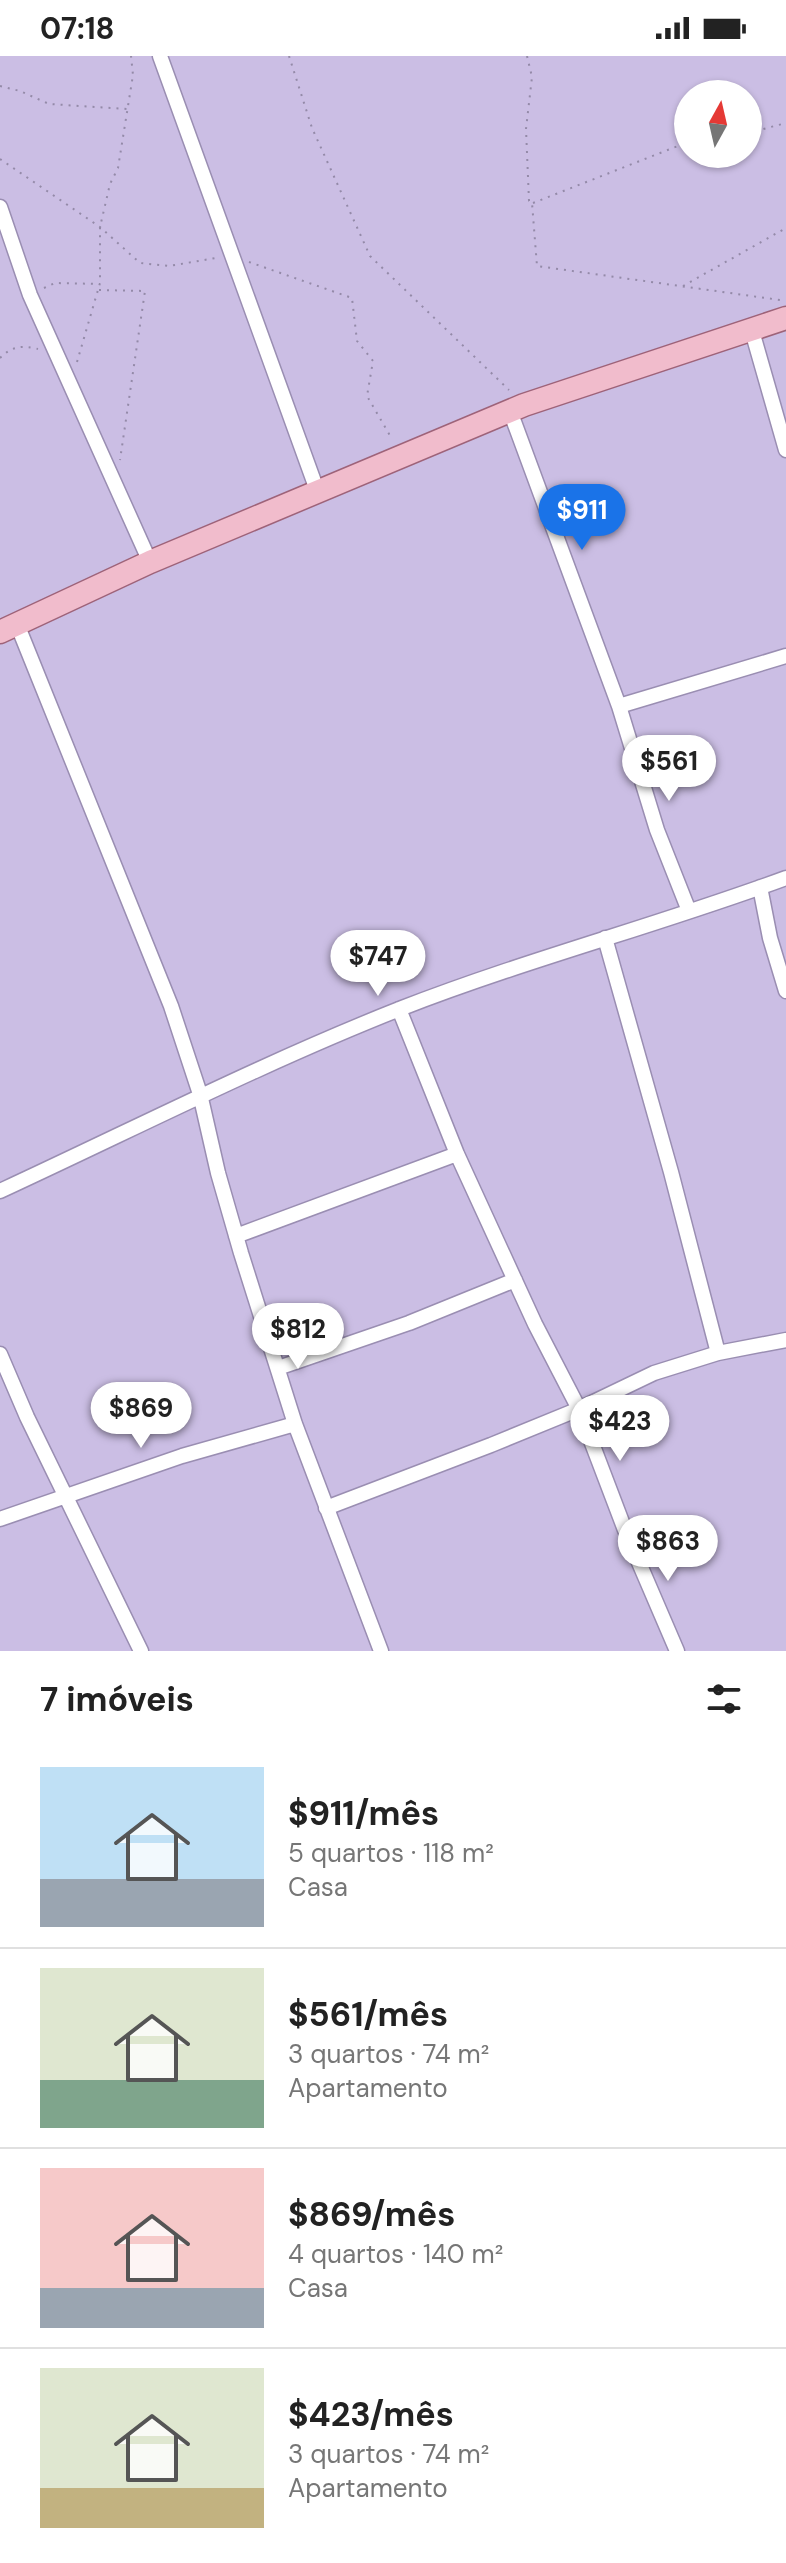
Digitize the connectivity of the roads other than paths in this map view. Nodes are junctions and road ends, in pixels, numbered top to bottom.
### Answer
1 (160, 56) edge
2 (0, 207) edge
3 (7, 252) edge
4 (786, 318) edge
5 (752, 331) junction
6 (517, 408) junction
7 (786, 450) edge
8 (317, 490) junction
9 (150, 562) junction
10 (8, 628) edge
11 (786, 656) edge
12 (619, 706) junction
13 (786, 878) edge
14 (760, 887) junction
15 (689, 911) junction
16 (605, 938) junction
17 (786, 991) edge
18 (399, 1009) junction
19 (200, 1094) junction
20 (457, 1154) junction
21 (0, 1191) edge
22 (236, 1236) junction
23 (515, 1280) junction
24 (786, 1340) edge
25 (718, 1353) junction
26 (0, 1354) edge
27 (278, 1368) junction
28 (579, 1409) junction
29 (295, 1424) junction
30 (64, 1496) junction
31 (326, 1508) junction
32 (0, 1519) edge
33 (141, 1651) edge
34 (381, 1651) edge
35 (677, 1651) edge

1 - 8 street
2 - 3 street
3 - 9 street
4 - 5 main road
5 - 6 main road
5 - 7 street
6 - 8 main road
6 - 12 street
8 - 9 main road
9 - 10 main road
10 - 19 street
11 - 12 street
12 - 15 street
13 - 14 street
14 - 15 street
14 - 17 street
15 - 16 street
16 - 18 street
16 - 25 street
18 - 19 street
18 - 20 street
19 - 21 street
19 - 22 street
20 - 22 street
20 - 23 street
22 - 27 street
23 - 27 street
23 - 28 street
24 - 25 street
25 - 28 street
26 - 30 street
27 - 29 street
28 - 31 street
28 - 35 street
29 - 30 street
29 - 31 street
30 - 32 street
30 - 33 street
31 - 34 street

